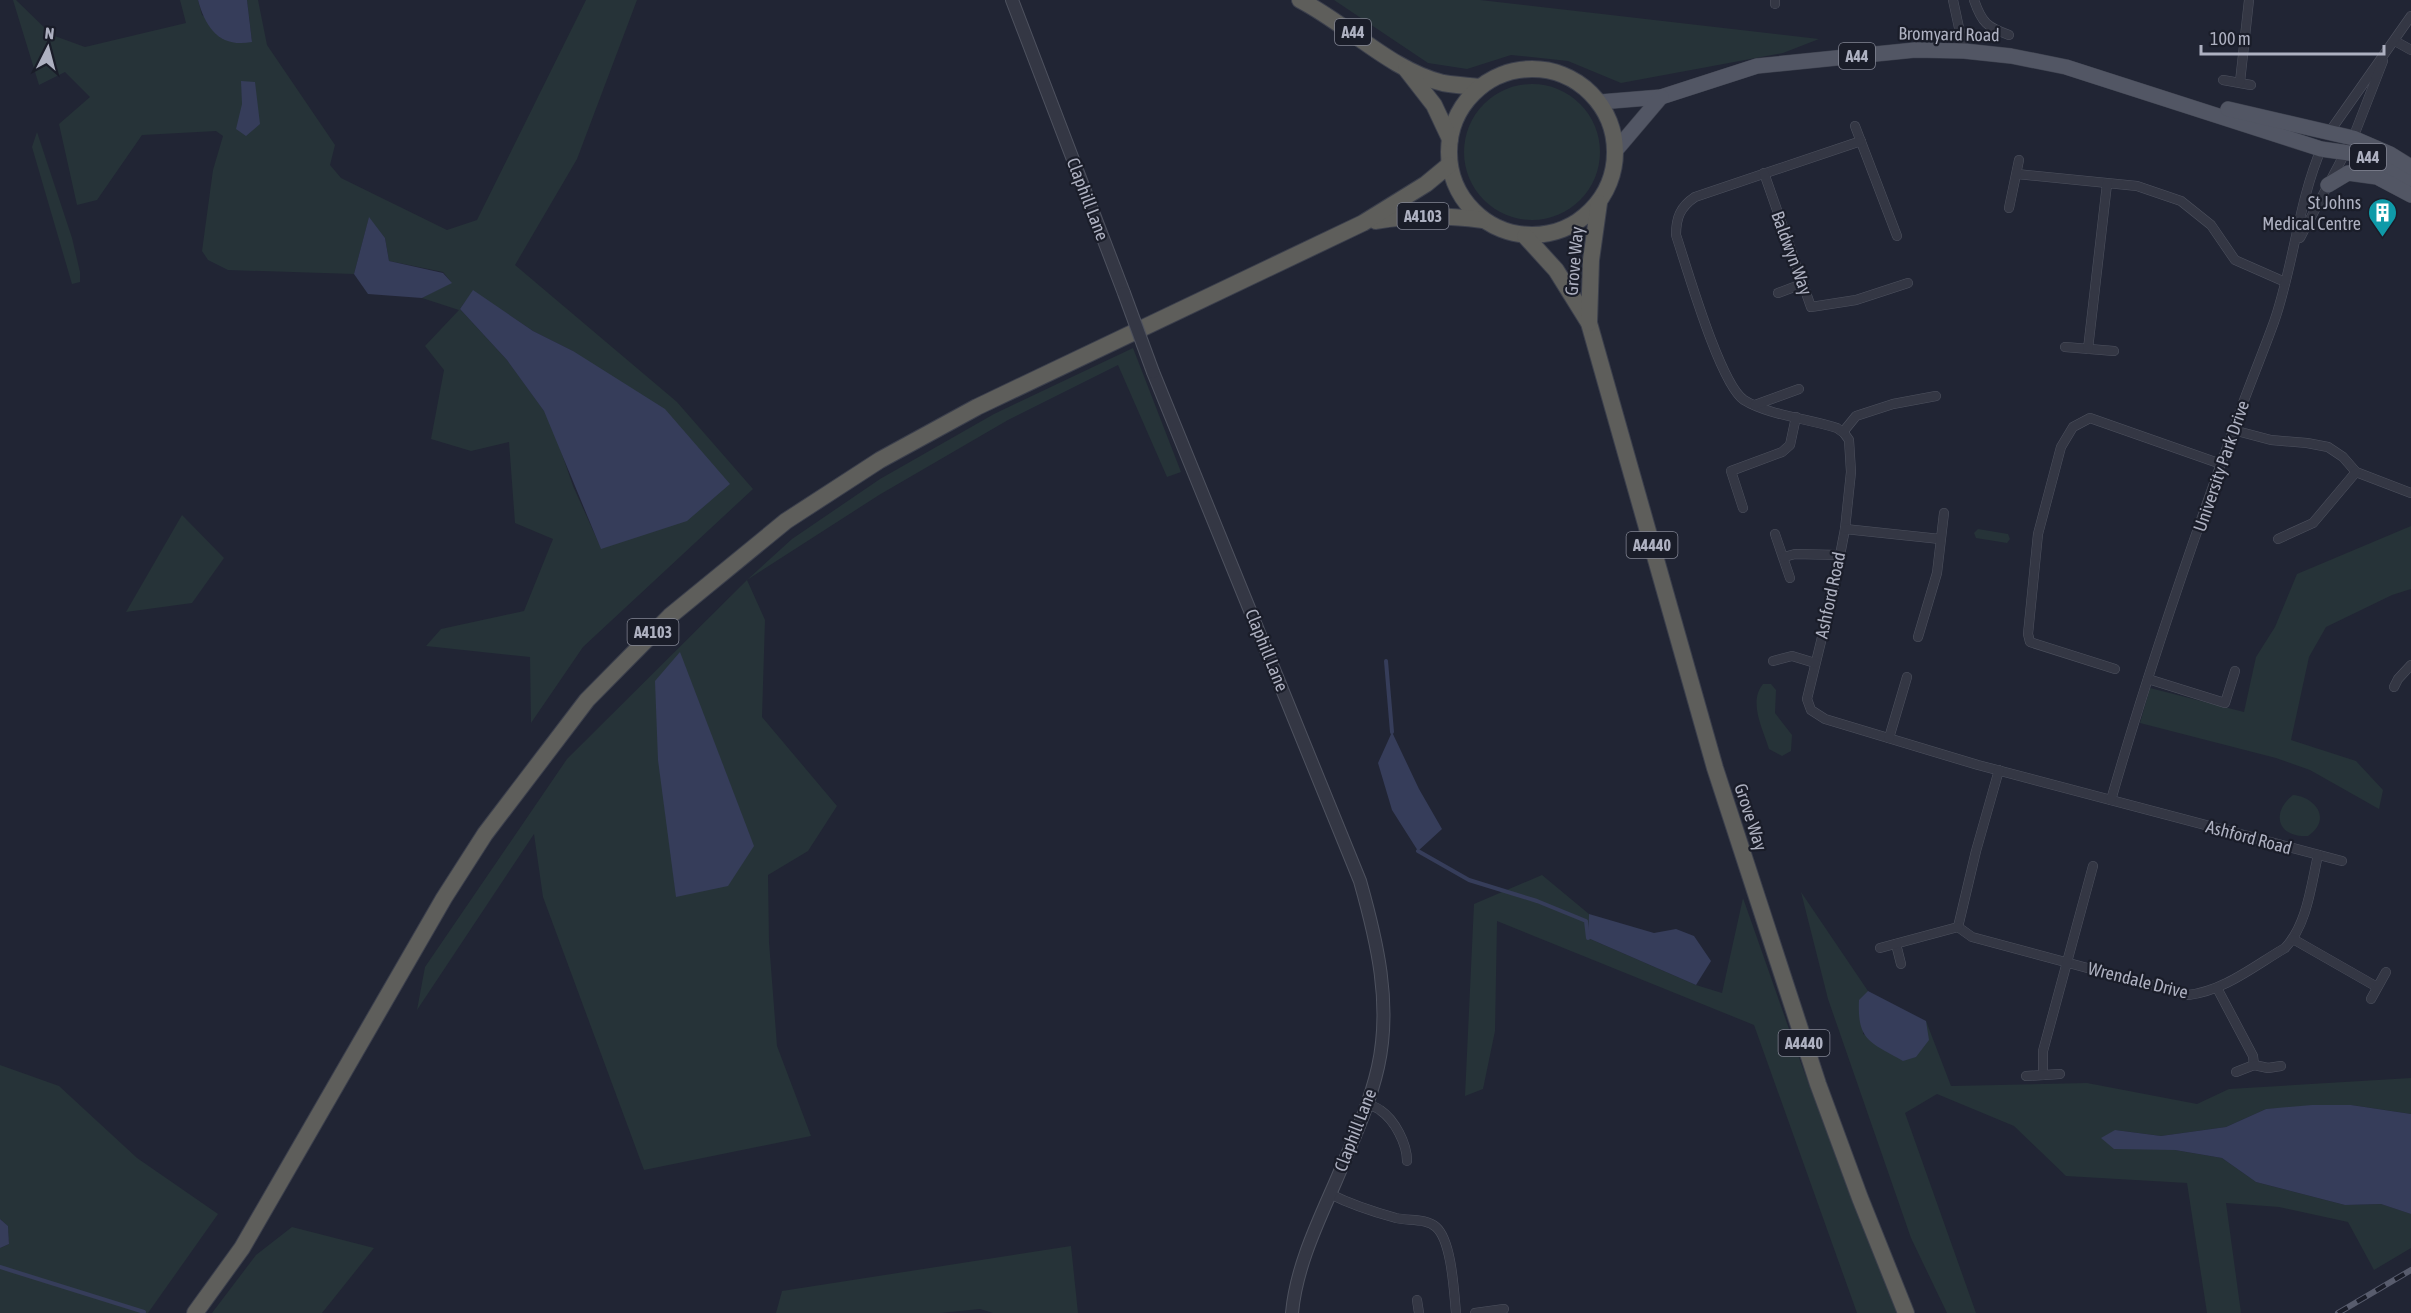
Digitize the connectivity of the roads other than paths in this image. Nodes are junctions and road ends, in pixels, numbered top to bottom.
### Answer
1 (1012, 0) edge
2 (1300, 0) edge
3 (1953, 0) edge
4 (1974, 0) edge
5 (2250, 0) edge
6 (2411, 16) edge
7 (2009, 35) dead end
8 (2395, 41) junction
9 (2411, 50) edge
10 (1964, 51) junction
11 (2385, 56) junction
12 (1404, 67) junction
13 (2223, 80) dead end
14 (2240, 82) junction
15 (2251, 85) dead end
16 (1480, 87) junction
17 (2129, 87) junction
18 (1661, 97) junction
19 (1600, 102) junction
20 (1855, 126) dead end
21 (2330, 132) junction
22 (2353, 138) junction
23 (1450, 139) junction
24 (1861, 141) junction
25 (2321, 149) junction
26 (1616, 150) junction
27 (2345, 152) junction
28 (2019, 160) dead end
29 (1449, 165) junction
30 (2411, 167) edge
31 (1764, 173) junction
32 (2017, 174) junction
33 (2411, 179) edge
34 (2107, 184) junction
35 (2328, 185) junction
36 (2411, 195) edge
37 (1599, 204) junction
38 (2009, 208) dead end
39 (1483, 220) junction
40 (1363, 223) junction
41 (1525, 236) junction
42 (1897, 236) dead end
43 (2295, 248) junction
44 (2285, 282) junction
45 (1908, 283) dead end
46 (1802, 284) junction
47 (1778, 293) dead end
48 (1589, 323) junction
49 (2065, 347) dead end
50 (2088, 349) junction
51 (2114, 351) dead end
52 (1799, 389) dead end
53 (1936, 396) dead end
54 (1755, 405) junction
55 (1796, 417) junction
56 (2233, 430) junction
57 (1843, 432) junction
58 (2221, 464) junction
59 (2356, 472) junction
60 (2411, 493) edge
61 (1743, 508) dead end
62 (1944, 513) dead end
63 (1845, 529) junction
64 (1775, 534) dead end
65 (1940, 539) junction
66 (2278, 539) dead end
67 (1839, 555) junction
68 (1784, 557) junction
69 (1790, 578) dead end
70 (1918, 637) dead end
71 (1773, 661) dead end
72 (1815, 663) junction
73 (2411, 664) edge
74 (2115, 668) dead end
75 (2235, 671) dead end
76 (1907, 677) dead end
77 (2148, 679) junction
78 (2394, 687) dead end
79 (1889, 738) junction
80 (1999, 770) junction
81 (2110, 800) junction
82 (2318, 855) junction
83 (2342, 861) dead end
84 (2093, 867) dead end
85 (1958, 927) junction
86 (2293, 939) junction
87 (1896, 944) junction
88 (1880, 948) dead end
89 (2066, 962) junction
90 (1900, 964) dead end
91 (2386, 972) dead end
92 (2377, 987) junction
93 (2217, 988) junction
94 (2371, 999) dead end
95 (2254, 1065) junction
96 (2281, 1066) dead end
97 (2236, 1072) dead end
98 (2060, 1074) dead end
99 (2043, 1075) junction
100 (2026, 1076) dead end
101 (1366, 1104) junction
102 (1407, 1161) dead end
103 (1330, 1194) junction
104 (1417, 1300) dead end
105 (1504, 1309) dead end
106 (195, 1313) edge
107 (1292, 1313) edge
108 (1419, 1313) edge
109 (1456, 1313) edge
110 (1475, 1313) edge
111 (1906, 1313) edge

1 - 101 street, Claphill Lane, bridge
2 - 12 highway, A44
3 - 10 street
4 - 7 street
5 - 14 street
6 - 8 street
8 - 9 street
8 - 11 street
10 - 17 main road, Bromyard Road / A44
10 - 18 main road, Bromyard Road / A44
11 - 21 street, University Park Drive
11 - 22 street
12 - 16 highway, A44
12 - 23 highway, A44
13 - 14 street
14 - 15 street
16 - 19 highway
16 - 23 highway
17 - 21 main road, Bromyard Road / A44
17 - 25 main road, Bromyard Road / A44
18 - 19 main road, Bromyard Road / A44
18 - 26 main road
19 - 26 highway
20 - 24 street
21 - 22 main road, Bromyard Road / A44
21 - 25 street, University Park Drive
22 - 27 street
22 - 30 main road, Bromyard Road / A44
23 - 29 highway
24 - 31 street
24 - 42 street
25 - 27 main road, Bromyard Road / A44
25 - 43 street, University Park Drive
26 - 37 highway
27 - 33 main road, Bromyard Road / A44
27 - 35 street
28 - 32 street
29 - 39 highway
29 - 40 highway, A4103
31 - 46 street, Baldwyn Way
31 - 54 street
32 - 34 street
32 - 38 street
34 - 44 street
34 - 50 street
35 - 36 main road
35 - 43 street
37 - 41 highway
37 - 48 highway, Grove Way / A4440
39 - 40 highway, A4103
39 - 41 highway
40 - 106 highway, A4103
41 - 48 highway, Grove Way / A4440
43 - 44 street, University Park Drive
44 - 56 street, University Park Drive
45 - 46 street, Baldwyn Way
46 - 47 street
48 - 111 highway, Grove Way / A4440
49 - 50 street
50 - 51 street
52 - 54 street
53 - 57 street
54 - 55 street
55 - 57 street
55 - 61 street
56 - 58 street, University Park Drive
56 - 59 street
57 - 63 street, Ashford Road
58 - 74 street
58 - 77 street, University Park Drive
59 - 60 street
59 - 66 street
62 - 65 street
63 - 65 street
63 - 67 street, Ashford Road
64 - 68 street
65 - 70 street
67 - 68 street
67 - 72 street, Ashford Road
68 - 69 street
71 - 72 street
72 - 79 street, Ashford Road
73 - 78 street
75 - 77 street
76 - 79 street
77 - 81 street, University Park Drive
79 - 80 street, Ashford Road
80 - 81 street, Ashford Road
80 - 85 street
81 - 82 street, Ashford Road
82 - 83 street, Ashford Road
82 - 86 street
84 - 89 street
85 - 87 street
85 - 89 street, Wrendale Drive
86 - 92 street
86 - 93 street, Wrendale Drive
87 - 88 street
87 - 90 street
89 - 93 street, Wrendale Drive
89 - 99 street
91 - 92 street
92 - 94 street
93 - 95 street
95 - 96 street
95 - 97 street
98 - 99 street
99 - 100 street
101 - 102 street
101 - 103 street, Claphill Lane
103 - 107 street, Claphill Lane
103 - 109 street
104 - 108 street
105 - 110 street

